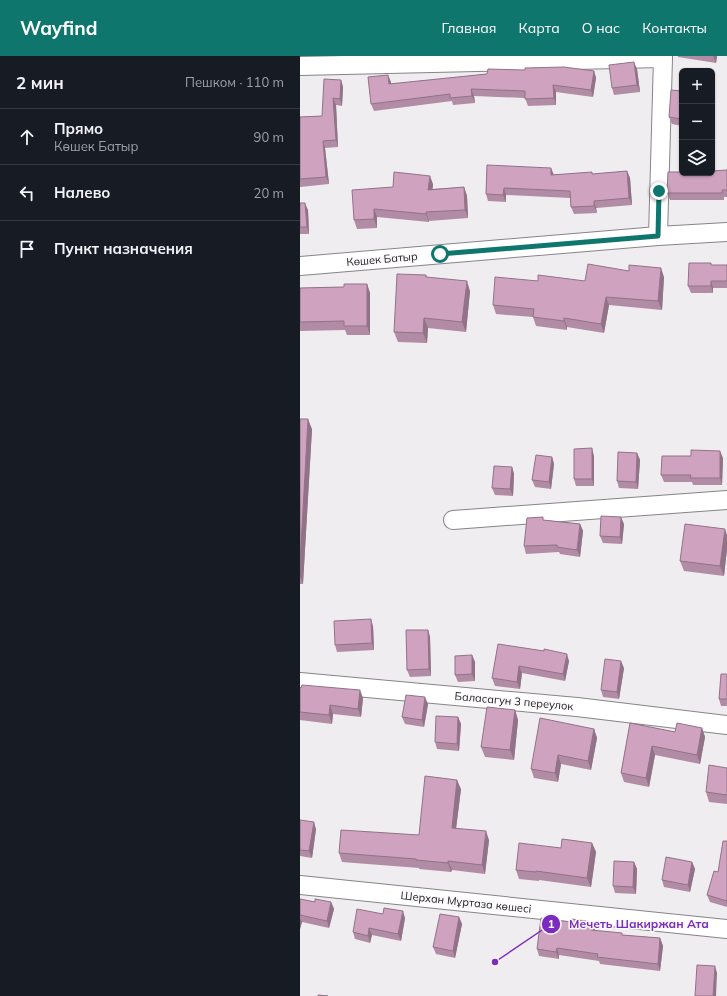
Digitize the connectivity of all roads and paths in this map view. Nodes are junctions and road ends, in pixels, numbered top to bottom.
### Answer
1 (663, 57) edge
2 (300, 66) edge
3 (727, 232) edge
4 (658, 236) junction
5 (300, 266) edge
6 (727, 500) edge
7 (453, 520) dead end
8 (300, 682) edge
9 (727, 725) edge
10 (300, 885) edge
11 (727, 929) edge

1 - 2 street
1 - 4 street
3 - 4 street, Көшек Батыр
4 - 5 street, Көшек Батыр
6 - 7 street
8 - 9 street, Баласагун 3 переулок
10 - 11 street, Шерхан Мұртаза көшесі

